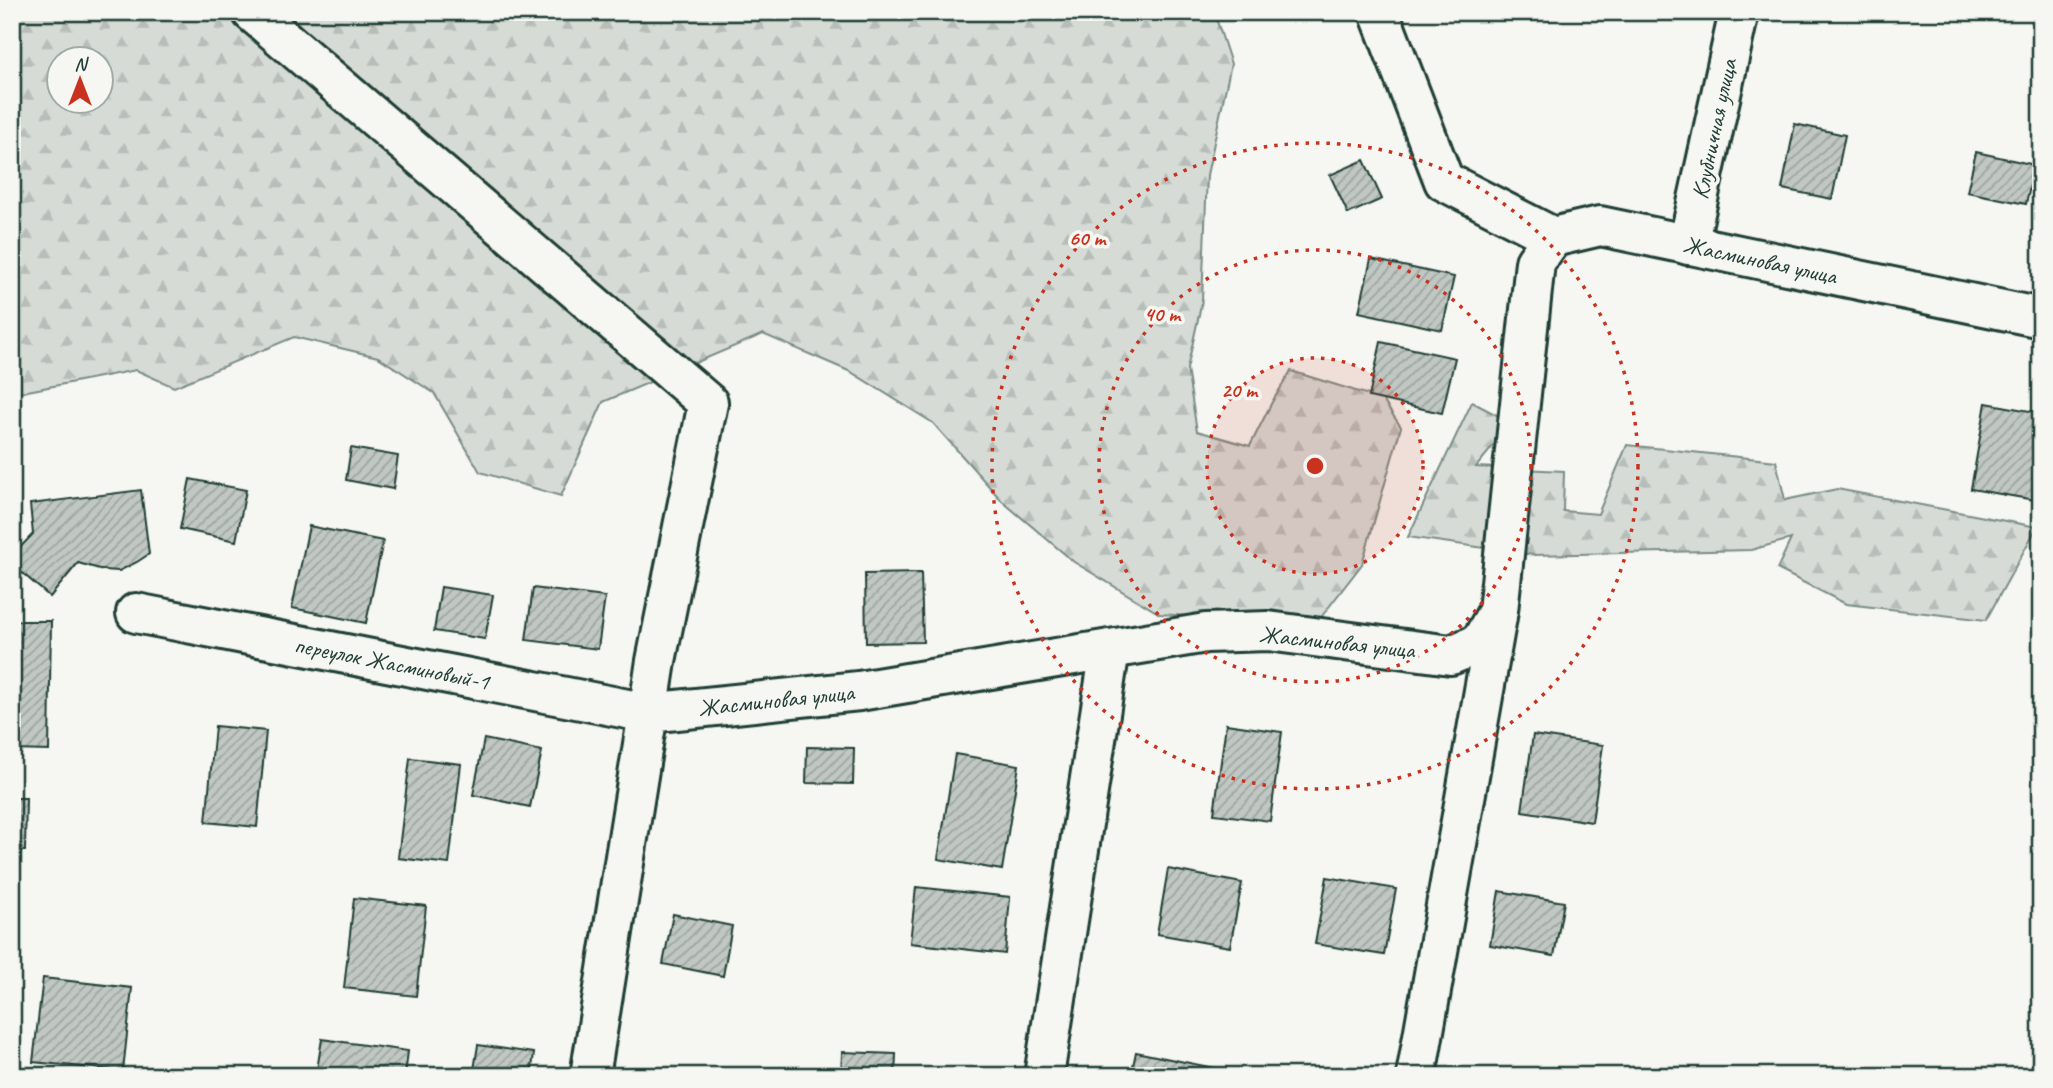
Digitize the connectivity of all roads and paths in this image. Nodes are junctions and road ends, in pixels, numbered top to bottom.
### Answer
1 (252, 12) edge
2 (1379, 12) edge
3 (1739, 12) edge
4 (1553, 237) junction
5 (1688, 245) junction
6 (2041, 318) edge
7 (1498, 611) junction
8 (136, 613) dead end
9 (1110, 649) junction
10 (648, 713) junction
11 (590, 1076) edge
12 (1044, 1076) edge
13 (1416, 1076) edge

1 - 10 street
2 - 4 street
3 - 5 street, Клубничная улица
4 - 5 street, Жасминовая улица
4 - 7 street, Жасминовая улица
5 - 6 street, Жасминовая улица
7 - 9 street, Жасминовая улица
7 - 13 street
8 - 10 street, переулок Жасминовый-1
9 - 10 street, Жасминовая улица
9 - 12 street
10 - 11 street

